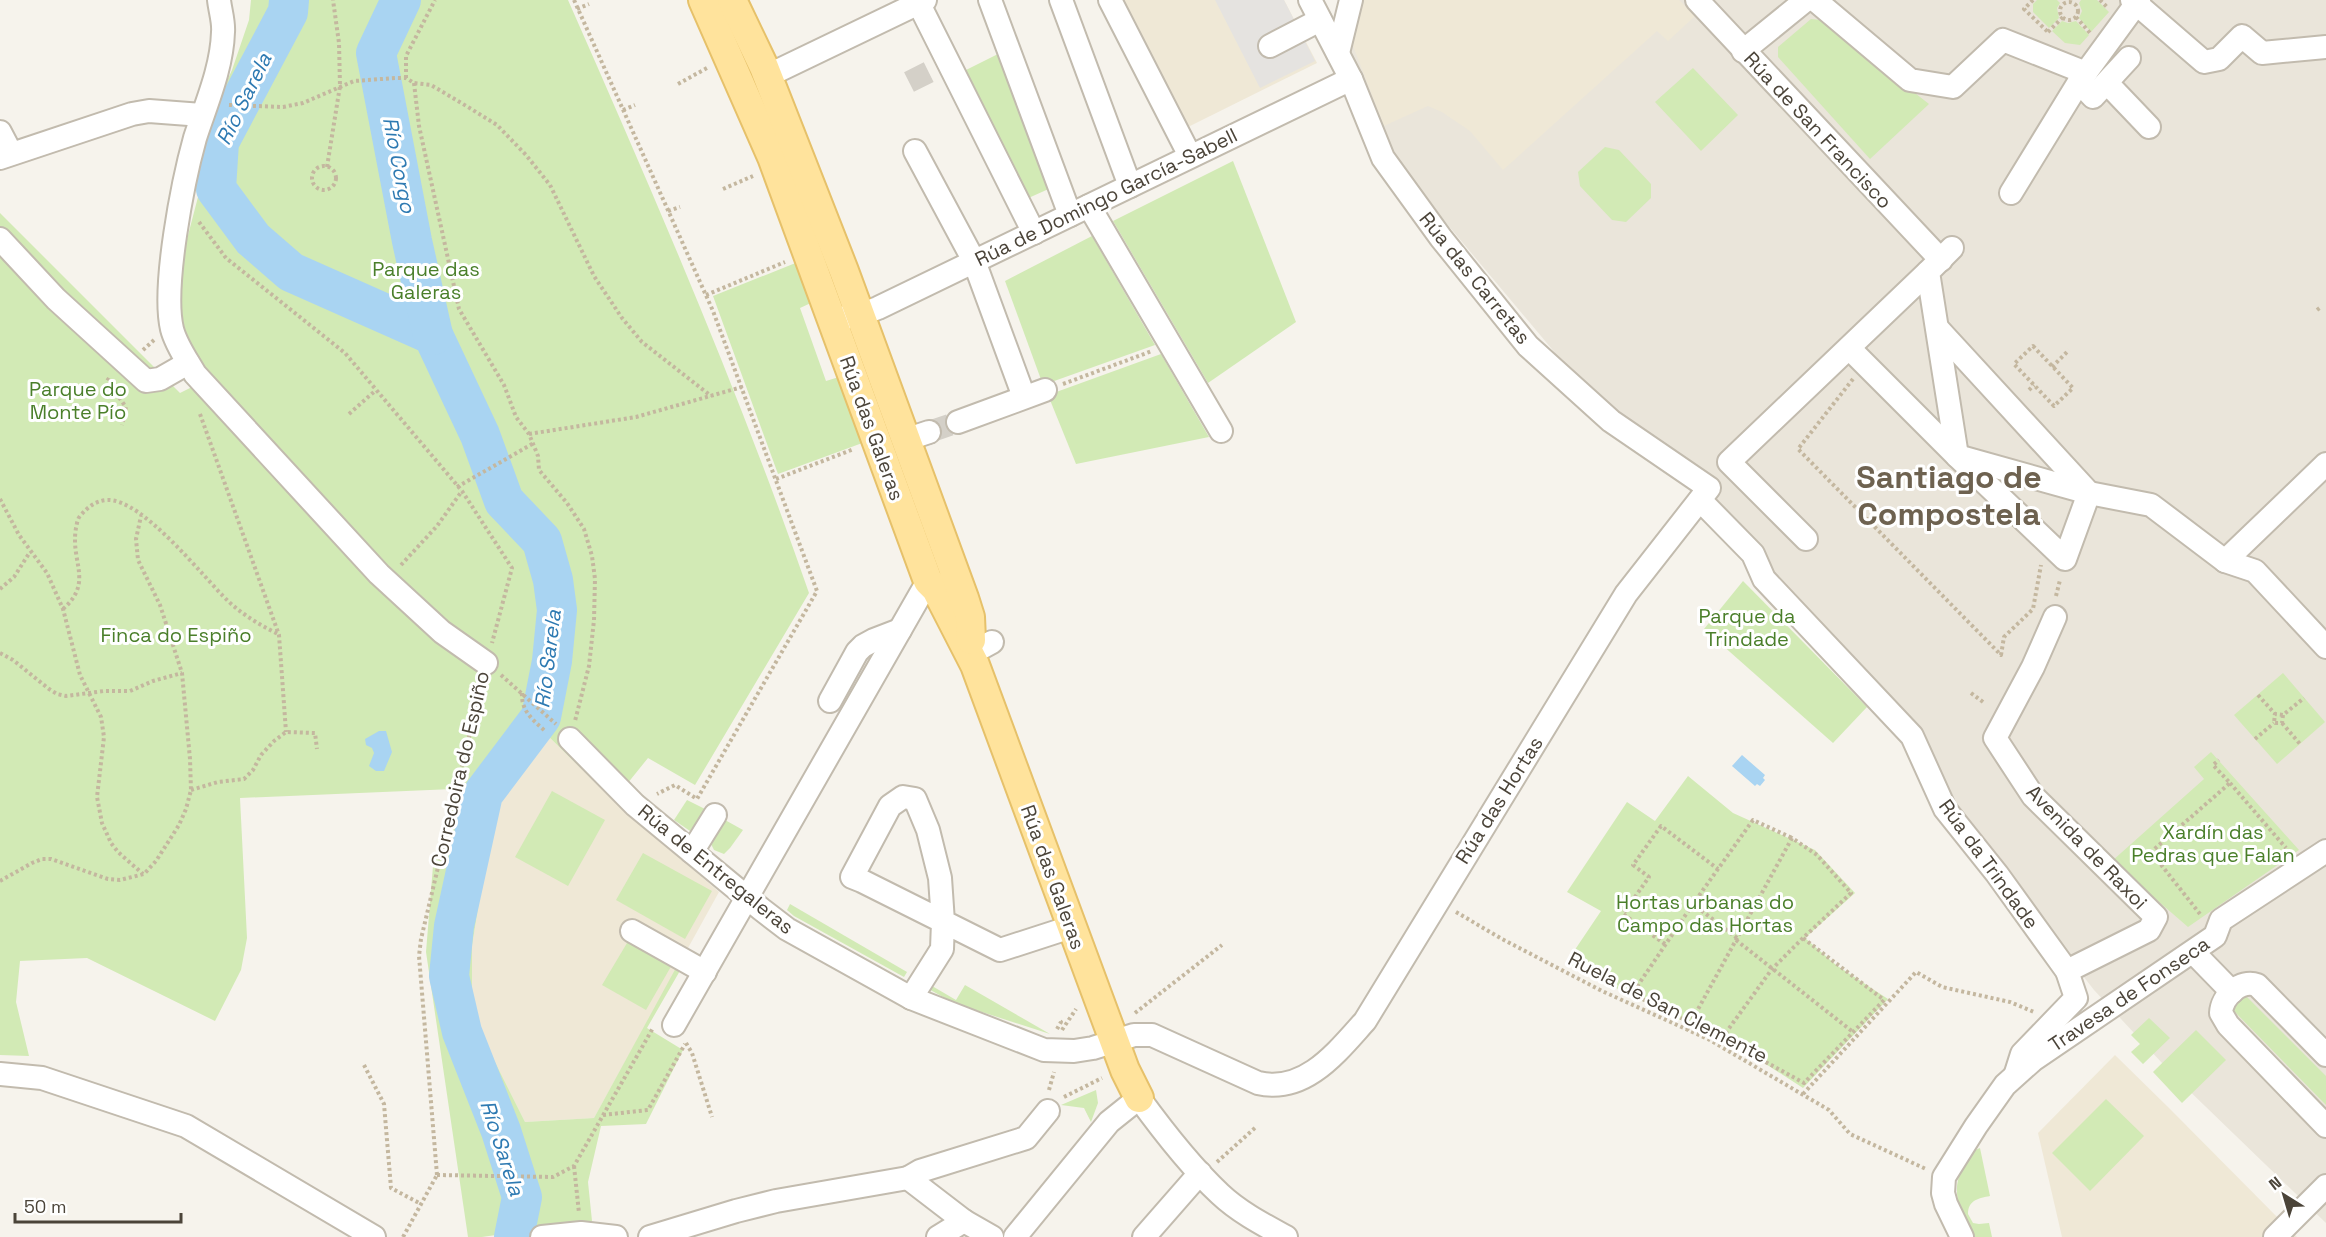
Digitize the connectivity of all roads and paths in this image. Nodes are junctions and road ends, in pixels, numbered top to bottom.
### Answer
1 (219, 0) edge
2 (333, 0) edge
3 (435, 0) edge
4 (574, 0) edge
5 (703, 0) edge
6 (730, 0) edge
7 (990, 0) edge
8 (1061, 0) edge
9 (1110, 0) edge
10 (1339, 0) edge
11 (1351, 0) edge
12 (1697, 0) edge
13 (1806, 0) edge
14 (1815, 0) edge
15 (2033, 0) edge
16 (2100, 0) edge
17 (920, 1) edge
18 (2136, 1) edge
19 (2061, 2) edge
20 (2077, 2) edge
21 (589, 4) dead end
22 (578, 9) junction
23 (2113, 13) dead end
24 (1318, 15) edge
25 (2063, 17) junction
26 (2076, 17) junction
27 (2048, 32) junction
28 (2056, 40) dead end
29 (1270, 46) dead end
30 (2326, 47) edge
31 (1743, 51) junction
32 (1338, 53) junction
33 (2098, 60) junction
34 (712, 66) dead end
35 (767, 76) junction
36 (406, 78) junction
37 (1351, 79) junction
38 (414, 83) junction
39 (678, 84) dead end
40 (340, 86) junction
41 (225, 105) dead end
42 (635, 105) dead end
43 (623, 110) junction
44 (202, 115) junction
45 (2149, 127) dead end
46 (0, 132) edge
47 (915, 151) dead end
48 (5, 156) edge
49 (1190, 156) junction
50 (327, 166) junction
51 (758, 173) dead end
52 (1130, 186) junction
53 (723, 189) dead end
54 (2011, 193) dead end
55 (183, 196) junction
56 (680, 207) dead end
57 (1079, 210) junction
58 (668, 211) junction
59 (1034, 232) junction
60 (0, 239) edge
61 (789, 260) dead end
62 (1940, 260) junction
63 (974, 261) junction
64 (706, 295) junction
65 (825, 298) junction
66 (860, 315) junction
67 (1939, 330) junction
68 (155, 339) dead end
69 (1169, 345) junction
70 (1849, 348) junction
71 (2069, 350) dead end
72 (146, 355) dead end
73 (1865, 364) junction
74 (2052, 367) junction
75 (192, 368) junction
76 (107, 381) dead end
77 (2034, 385) junction
78 (742, 387) junction
79 (2029, 390) dead end
80 (375, 391) junction
81 (1035, 394) junction
82 (711, 396) junction
83 (198, 410) dead end
84 (349, 414) dead end
85 (958, 422) tunnel mouth
86 (122, 424) dead end
87 (1221, 431) dead end
88 (529, 434) junction
89 (876, 441) junction
90 (534, 443) junction
91 (1957, 456) junction
92 (2326, 464) edge
93 (776, 479) junction
94 (457, 487) junction
95 (462, 491) junction
96 (2089, 493) junction
97 (1705, 494) junction
98 (0, 499) edge
99 (141, 516) junction
100 (1806, 539) dead end
101 (2045, 540) junction
102 (30, 552) junction
103 (2065, 559) junction
104 (2225, 561) junction
105 (387, 581) junction
106 (0, 589) edge
107 (928, 589) junction
108 (63, 609) junction
109 (2055, 616) joint
110 (900, 630) junction
111 (279, 635) junction
112 (978, 643) junction
113 (2326, 647) edge
114 (0, 653) edge
115 (486, 663) junction
116 (182, 673) junction
117 (1971, 693) dead end
118 (89, 694) junction
119 (2258, 694) dead end
120 (2304, 698) dead end
121 (830, 701) dead end
122 (1983, 702) dead end
123 (2275, 714) junction
124 (2283, 715) junction
125 (2274, 723) junction
126 (2283, 723) junction
127 (545, 731) dead end
128 (286, 732) junction
129 (566, 734) junction
130 (2255, 739) dead end
131 (2300, 744) dead end
132 (317, 749) dead end
133 (2219, 760) dead end
134 (2230, 783) junction
135 (675, 785) dead end
136 (191, 790) junction
137 (716, 815) dead end
138 (1792, 838) junction
139 (2286, 848) dead end
140 (2326, 851) edge
141 (692, 852) junction
142 (1718, 868) junction
143 (144, 874) junction
144 (0, 881) edge
145 (747, 898) junction
146 (1437, 901) junction
147 (1693, 904) junction
148 (2202, 917) dead end
149 (943, 922) junction
150 (1071, 927) junction
151 (632, 931) dead end
152 (1803, 938) junction
153 (1737, 939) junction
154 (1665, 944) junction
155 (1222, 945) dead end
156 (2193, 951) junction
157 (1772, 969) junction
158 (2067, 970) junction
159 (705, 972) junction
160 (2232, 992) junction
161 (911, 998) junction
162 (1071, 1014) dead end
163 (2054, 1021) junction
164 (1691, 1022) junction
165 (1687, 1030) junction
166 (1126, 1031) junction
167 (673, 1032) junction
168 (1853, 1032) junction
169 (1060, 1034) dead end
170 (1722, 1038) junction
171 (2326, 1055) edge
172 (364, 1065) dead end
173 (1055, 1069) dead end
174 (2016, 1073) junction
175 (0, 1074) edge
176 (1102, 1078) dead end
177 (1803, 1094) junction
178 (1139, 1098) junction
179 (1051, 1101) junction
180 (603, 1115) junction
181 (711, 1117) dead end
182 (1257, 1126) dead end
183 (2326, 1126) edge
184 (574, 1167) junction
185 (1206, 1170) junction
186 (437, 1174) junction
187 (1944, 1177) junction
188 (908, 1178) junction
189 (2326, 1186) edge
190 (421, 1204) junction
191 (964, 1221) junction
192 (580, 1225) junction
193 (696, 1230) edge
194 (375, 1237) edge
195 (403, 1237) edge
196 (542, 1237) edge
197 (615, 1237) edge
198 (650, 1237) edge
199 (938, 1237) edge
200 (992, 1237) edge
201 (1015, 1237) edge
202 (1144, 1237) edge
203 (1286, 1237) edge
204 (1962, 1237) edge
205 (2275, 1237) edge

1 - 44 street, Corredoira do Espiño
2 - 40 path
3 - 36 path
4 - 22 path
5 - 65 main road, Rúa das Galeras
6 - 35 main road, Rúa das Galeras
7 - 57 street
8 - 52 street
9 - 49 street
10 - 24 street
11 - 32 street
12 - 31 street, Rúa de San Francisco
13 - 31 street
14 - 33 street
15 - 27 path
16 - 23 path
17 - 35 street
17 - 59 street
18 - 30 street
18 - 33 street
19 - 20 path
19 - 25 path
20 - 26 path
21 - 22 path
22 - 43 path
24 - 29 street
24 - 32 street, Rúa das Carretas
25 - 26 path
25 - 27 path
26 - 33 path
27 - 28 path
31 - 62 street, Rúa de San Francisco
32 - 37 street, Rúa das Carretas
33 - 45 street
33 - 54 street
34 - 39 path
35 - 66 main road, Rúa das Galeras
36 - 38 path
36 - 40 path
37 - 49 street, Rúa de Domingo García-Sabell
37 - 97 street, Rúa das Carretas
38 - 82 path
38 - 88 path
40 - 41 path
40 - 50 path
42 - 43 path
43 - 58 path
44 - 48 street
44 - 55 street, Corredoira do Espiño
46 - 48 street
47 - 63 street
49 - 52 street, Rúa de Domingo García-Sabell
50 - 50 path
51 - 53 path
52 - 57 street, Rúa de Domingo García-Sabell
55 - 75 street, Corredoira do Espiño
55 - 80 path
56 - 58 path
57 - 59 street, Rúa de Domingo García-Sabell
57 - 69 street
58 - 64 path
59 - 63 street, Rúa de Domingo García-Sabell
60 - 75 street
61 - 64 path
62 - 67 street
62 - 70 street
63 - 66 street, Rúa de Domingo García-Sabell
63 - 81 street
64 - 78 path
65 - 66 street, Rúa das Galeras
65 - 89 main road, Rúa das Galeras
66 - 112 main road, Rúa das Galeras
67 - 91 street
67 - 96 street
68 - 72 path
69 - 81 path
69 - 87 street
70 - 73 street
70 - 100 street
71 - 74 path
73 - 91 street
73 - 101 path
74 - 77 path
74 - 77 path
75 - 105 street, Corredoira do Espiño
76 - 86 path
77 - 79 path
78 - 82 path
78 - 93 path
80 - 84 path
80 - 94 path
81 - 85 street
82 - 88 path
83 - 111 path
88 - 90 path
89 - 93 path
89 - 107 main road, Rúa das Galeras
90 - 94 path
90 - 129 path
91 - 96 street
91 - 101 street
92 - 104 street
93 - 135 path
94 - 95 path
95 - 105 path
95 - 115 path
96 - 103 street
96 - 104 street
97 - 146 street, Rúa das Hortas
97 - 158 street, Rúa da Trindade
98 - 102 path
99 - 108 path
99 - 111 path
99 - 116 path
101 - 103 street
102 - 106 path
102 - 108 path
103 - 109 path
104 - 113 street
105 - 115 street, Corredoira do Espiño
107 - 110 street
107 - 112 main road, Rúa das Galeras
108 - 118 path
109 - 158 street, Avenida de Raxoi
110 - 121 street
110 - 145 street
111 - 128 path
112 - 150 main road, Rúa das Galeras
114 - 118 path
115 - 186 path, Corredoira do Espiño
116 - 118 path
116 - 136 path
117 - 122 path
118 - 143 path
119 - 123 path
120 - 124 path
123 - 124 path
123 - 125 path
124 - 126 path
125 - 126 path
125 - 130 path
126 - 131 path
127 - 129 path
128 - 132 path
128 - 136 path
129 - 141 street, Rúa de Entregaleras
133 - 134 path
134 - 139 path
134 - 148 path
136 - 143 path
137 - 141 street
138 - 142 path
138 - 152 path
138 - 153 path
140 - 156 street, Travesa de Fonseca
141 - 145 street, Rúa de Entregaleras
142 - 147 path
142 - 154 path
143 - 144 path
145 - 159 street
145 - 161 street, Rúa de Entregaleras
146 - 165 path, Ruela de San Clemente
146 - 166 street, Rúa das Hortas
147 - 153 path
147 - 154 path
149 - 149 street
149 - 150 street
149 - 161 street
150 - 166 main road, Rúa das Galeras
151 - 159 street
152 - 157 path
152 - 168 path
153 - 157 path
153 - 164 path
154 - 164 path
155 - 166 path
156 - 160 street
156 - 174 street, Travesa de Fonseca
157 - 168 path
157 - 170 path
158 - 163 street
159 - 167 street
160 - 171 street
160 - 183 street
161 - 166 street, Rúa de Entregaleras
162 - 169 path
163 - 174 street
163 - 177 path
164 - 165 path
164 - 170 path
165 - 177 path, Ruela de San Clemente
166 - 178 main road, Rúa das Galeras
167 - 180 path
167 - 180 path
167 - 181 path
168 - 170 path
172 - 190 path
173 - 179 path
174 - 187 street
175 - 194 street
176 - 179 path
177 - 187 path, Ruela de San Clemente
178 - 185 street
178 - 201 street
179 - 188 street
180 - 184 path
182 - 185 path
184 - 186 path
184 - 192 path
185 - 202 street
185 - 203 street
186 - 190 path
187 - 204 street
188 - 191 street
188 - 193 street
189 - 205 street
190 - 195 path
191 - 199 street
191 - 200 street
192 - 196 street
192 - 197 street
193 - 198 street

